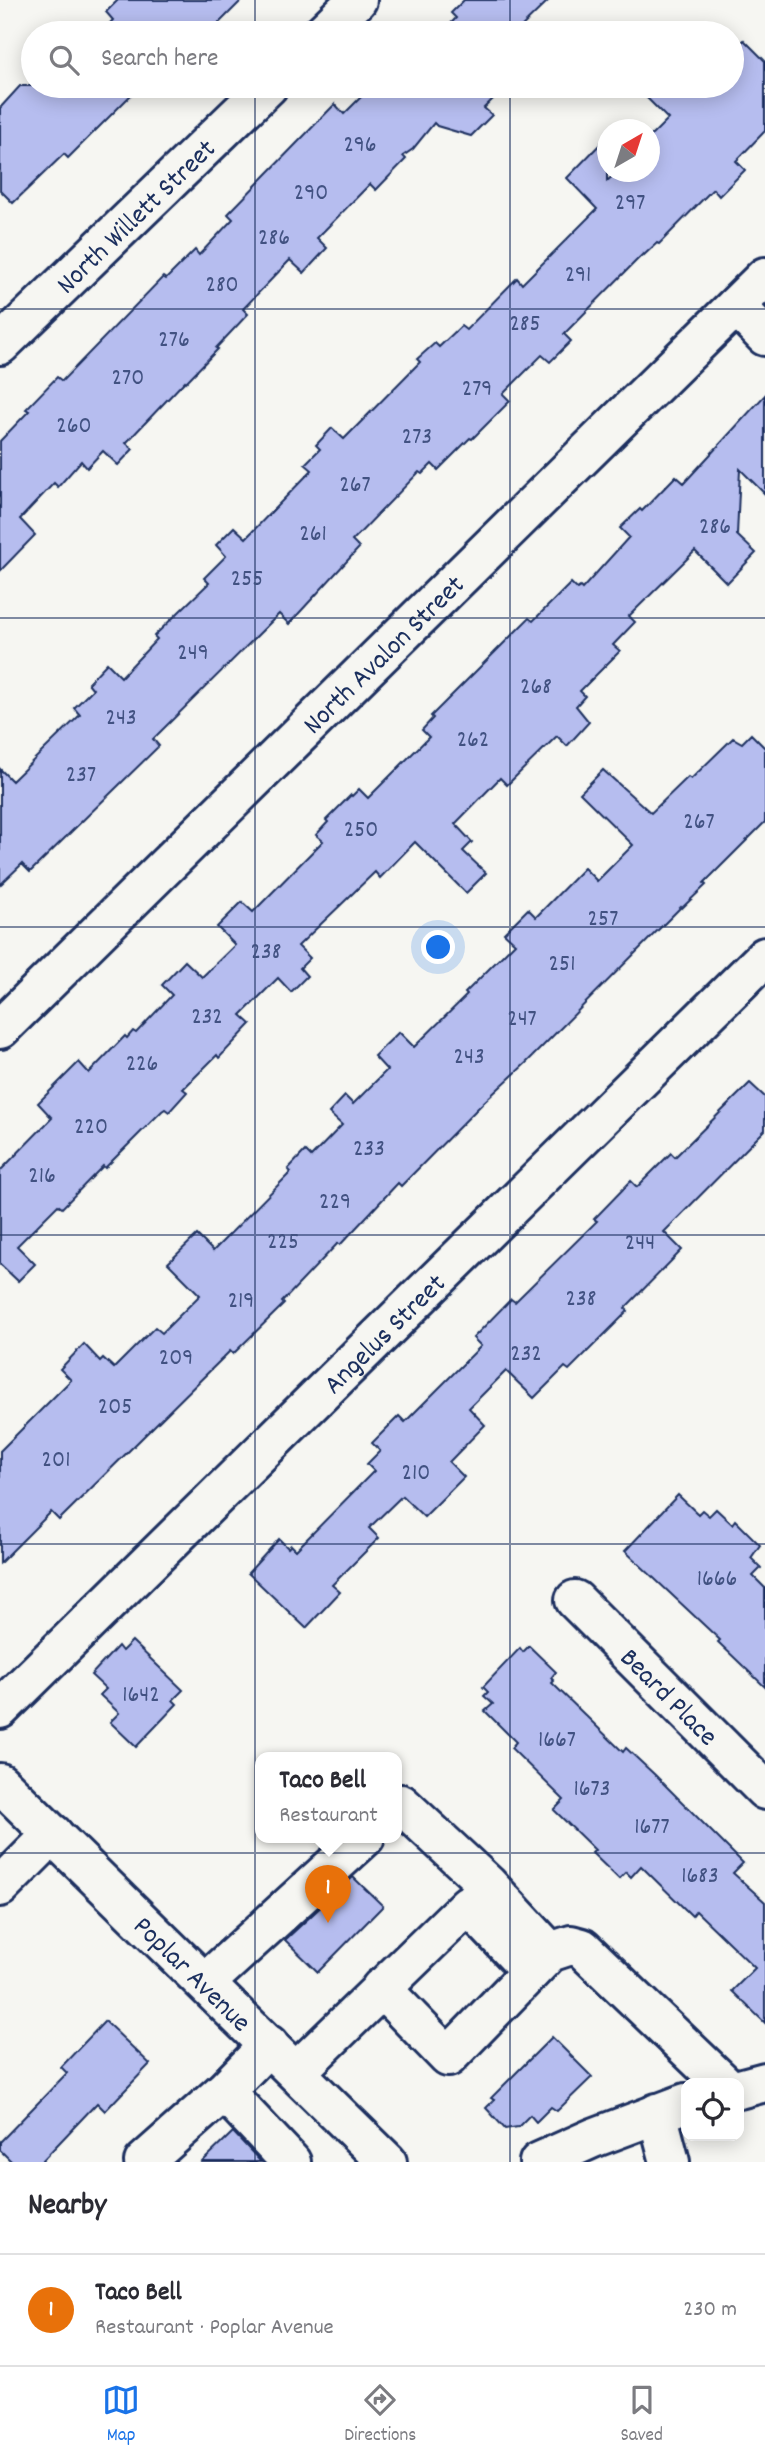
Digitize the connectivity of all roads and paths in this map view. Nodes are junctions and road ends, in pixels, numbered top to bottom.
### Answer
1 (357, 0) edge
2 (335, 21) edge
3 (256, 98) edge
4 (765, 277) edge
5 (736, 306) junction
6 (765, 336) edge
7 (0, 345) edge
8 (765, 957) edge
9 (0, 1029) edge
10 (575, 1600) dead end
11 (0, 1709) edge
12 (0, 1783) edge
13 (765, 1790) edge
14 (402, 1805) edge
15 (53, 1834) junction
16 (358, 1843) edge
17 (0, 1887) edge
18 (541, 1961) junction
19 (205, 1983) junction
20 (382, 1988) junction
21 (269, 2045) junction
22 (296, 2072) junction
23 (718, 2078) edge
24 (765, 2082) edge
25 (744, 2088) edge
26 (224, 2091) junction
27 (671, 2108) edge
28 (144, 2162) edge
29 (291, 2162) edge
30 (387, 2162) edge
31 (539, 2162) edge
32 (670, 2162) edge

1 - 2 street
3 - 7 street, North Willett Street
4 - 5 street, North Avalon Street
5 - 6 street
5 - 9 street, North Avalon Street
8 - 11 street, Angelus Street
10 - 13 street, Beard Place
12 - 15 street, Poplar Avenue
14 - 18 street
15 - 17 street
15 - 19 street, Poplar Avenue
16 - 19 street
18 - 20 street
18 - 20 street
18 - 23 street
19 - 21 street, Poplar Avenue
20 - 22 street
21 - 22 street, Poplar Avenue
21 - 26 street
22 - 30 street, Poplar Avenue
24 - 25 street
26 - 28 street
26 - 29 street
27 - 31 street
27 - 32 street

